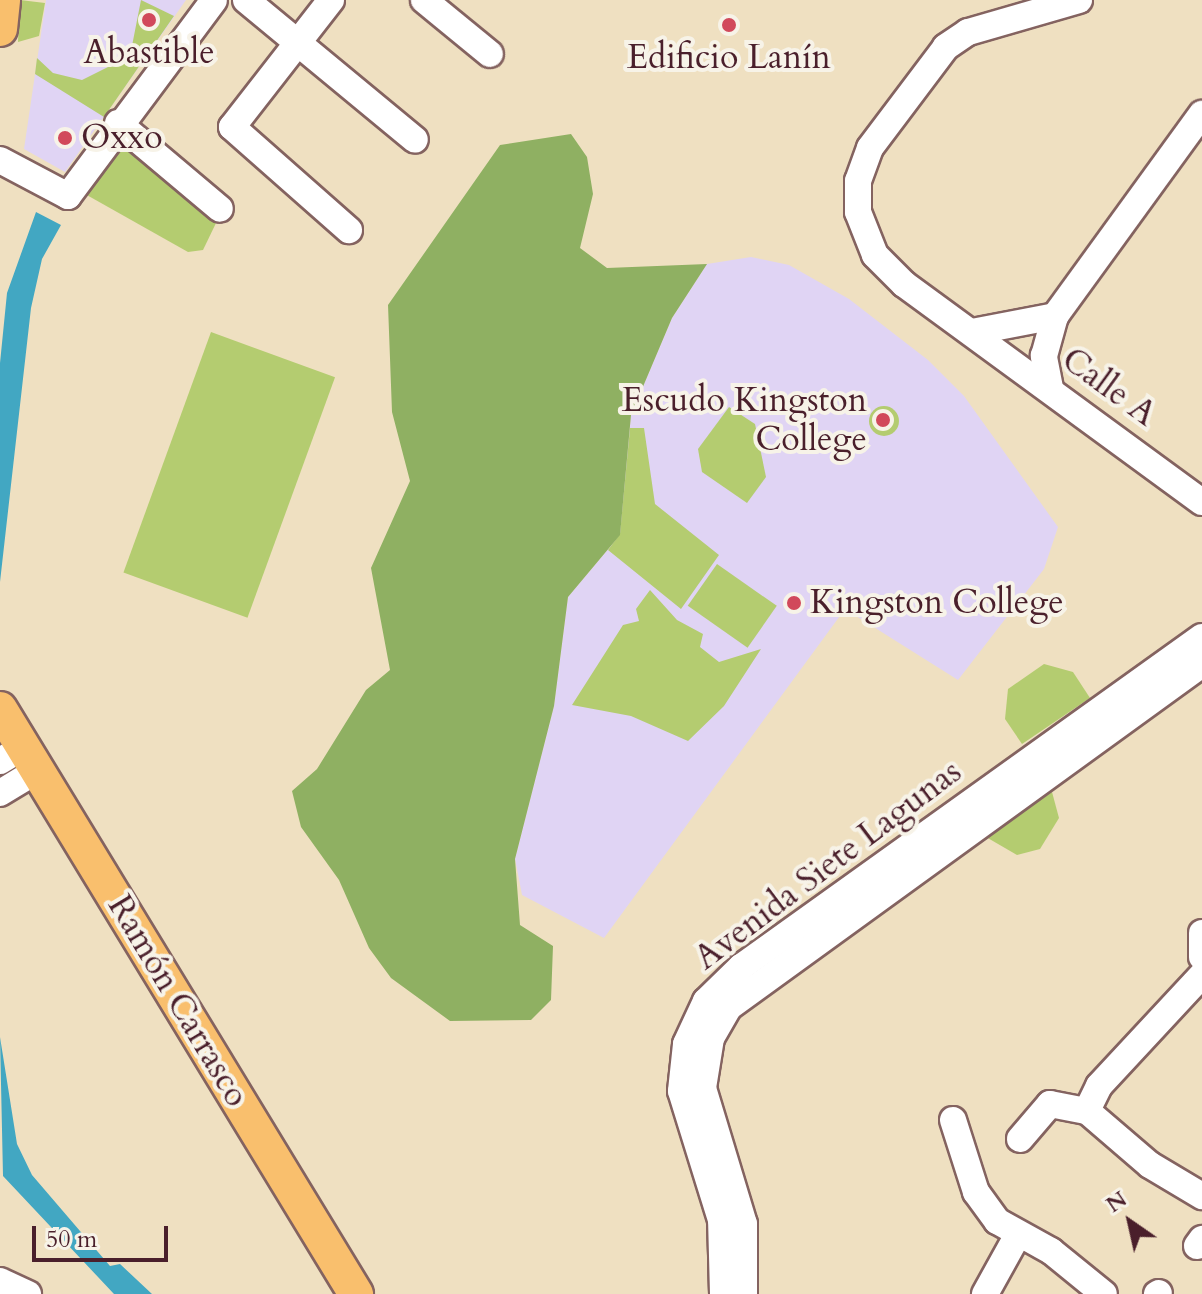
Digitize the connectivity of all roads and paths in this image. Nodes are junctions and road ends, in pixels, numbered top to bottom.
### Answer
1 (3, 0) edge
2 (214, 0) edge
3 (246, 0) edge
4 (331, 0) edge
5 (424, 0) edge
6 (1079, 0) edge
7 (0, 29) edge
8 (296, 42) junction
9 (490, 54) dead end
10 (1202, 114) edge
11 (118, 123) junction
12 (415, 140) dead end
13 (0, 160) edge
14 (220, 209) dead end
15 (349, 230) dead end
16 (1055, 316) junction
17 (972, 332) junction
18 (1050, 388) junction
19 (1202, 502) edge
20 (1202, 637) edge
21 (1202, 664) edge
22 (0, 709) edge
23 (13, 765) edge
24 (1202, 933) edge
25 (1202, 957) edge
26 (1202, 975) edge
27 (1087, 1111) junction
28 (953, 1120) dead end
29 (1020, 1139) dead end
30 (1202, 1196) edge
31 (1016, 1238) junction
32 (0, 1281) edge
33 (738, 1289) edge
34 (28, 1294) edge
35 (330, 1294) edge
36 (356, 1294) edge
37 (985, 1294) edge
38 (1104, 1294) edge

1 - 7 main road
2 - 11 street
3 - 8 street
4 - 8 street
5 - 9 street
6 - 17 street, Calle A
8 - 12 street
8 - 15 street
10 - 16 street
11 - 13 street
11 - 14 street
16 - 17 street
16 - 18 street
17 - 18 street, Calle A
18 - 19 street, Calle A
20 - 33 street, Avenida Siete Lagunas
21 - 33 street, Avenida Siete Lagunas
22 - 23 main road, Ramón Carrasco
23 - 35 main road, Ramón Carrasco
23 - 36 main road, Ramón Carrasco
24 - 25 street
26 - 27 street
27 - 29 street
27 - 30 street
28 - 31 street
31 - 37 street
31 - 38 street
32 - 34 street

